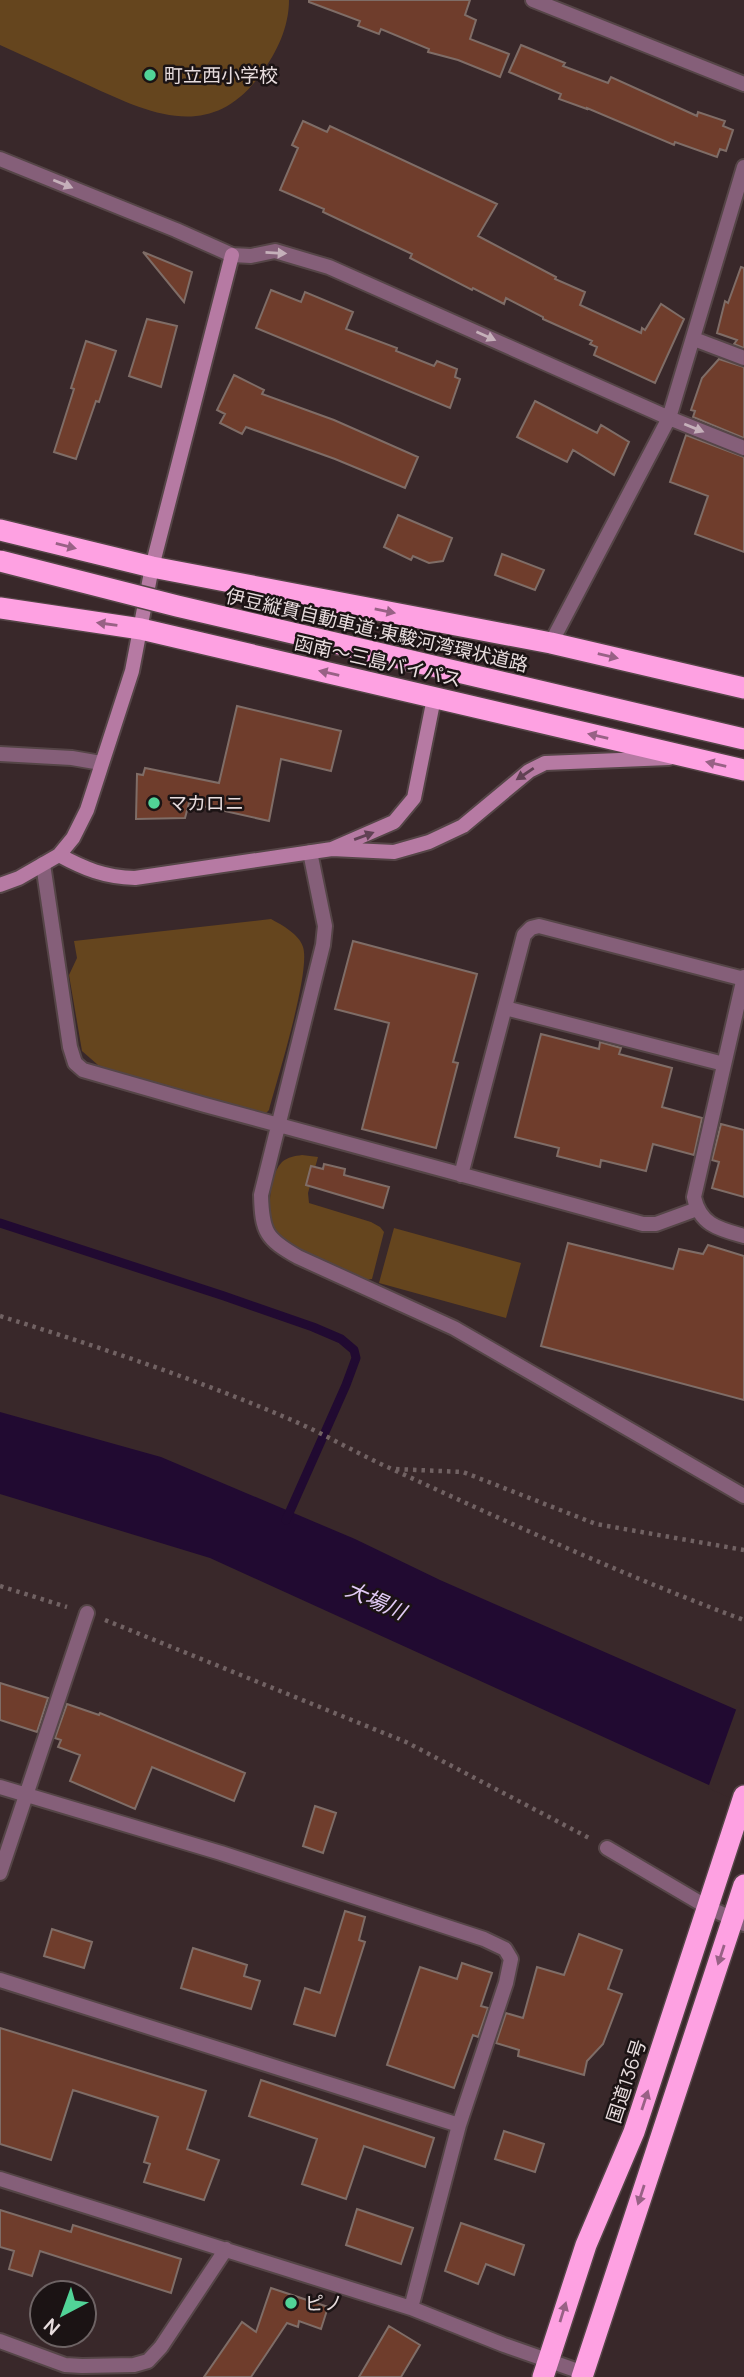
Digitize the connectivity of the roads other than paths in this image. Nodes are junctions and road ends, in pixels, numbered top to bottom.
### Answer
1 (533, 0) edge
2 (744, 84) edge
3 (0, 159) edge
4 (744, 167) edge
5 (232, 255) junction
6 (694, 339) junction
7 (744, 358) edge
8 (669, 418) junction
9 (744, 448) edge
10 (0, 530) edge
11 (0, 561) edge
12 (152, 566) junction
13 (0, 608) edge
14 (141, 629) junction
15 (551, 643) junction
16 (744, 688) edge
17 (434, 698) junction
18 (744, 739) edge
19 (0, 754) edge
20 (688, 757) junction
21 (101, 763) junction
22 (744, 770) edge
23 (332, 849) junction
24 (310, 852) junction
25 (59, 855) junction
26 (43, 863) junction
27 (0, 885) edge
28 (744, 978) edge
29 (505, 1008) junction
30 (724, 1064) junction
31 (279, 1125) junction
32 (461, 1175) junction
33 (696, 1209) junction
34 (744, 1236) edge
35 (744, 1496) edge
36 (87, 1613) road end
37 (0, 1787) edge
38 (26, 1795) junction
39 (744, 1796) edge
40 (607, 1848) road end
41 (0, 1873) edge
42 (743, 1888) edge
43 (708, 1907) junction
44 (738, 1921) edge
45 (0, 1980) edge
46 (459, 2125) junction
47 (0, 2179) edge
48 (226, 2249) junction
49 (411, 2308) junction
50 (0, 2341) edge
51 (546, 2368) edge
52 (583, 2375) edge

1 - 2 street
3 -> 5 street
4 - 6 street
5 -> 8 street
5 - 12 street
6 - 7 street
6 - 8 street
8 -> 9 street
8 - 15 street
10 -> 12 highway
11 - 18 highway, 伊豆縦貫自動車道;東駿河湾環状道路, bridge
12 - 14 street
12 -> 15 highway
14 -> 13 highway, 函南～三島バイパス
17 -> 14 highway, 函南～三島バイパス
14 - 21 street
15 -> 16 highway
20 -> 17 highway, 函南～三島バイパス
23 -> 17 street
19 - 21 street
22 -> 20 highway, 函南～三島バイパス
20 -> 23 street
21 - 25 street
23 - 24 street
24 - 25 street
24 - 31 street
25 - 26 street
26 - 27 street
26 - 31 street
28 - 29 street
28 - 30 street
29 - 30 street
29 - 32 street
30 - 33 street
31 - 32 street
31 - 35 street
32 - 33 street
33 - 34 street
36 - 38 street
37 - 38 street
38 - 41 street
38 - 46 street
39 - 43 highway, 国道136号
40 - 43 street
42 - 44 highway
43 - 44 street
51 -> 43 highway, 国道136号
44 -> 52 highway
45 - 46 street
46 - 49 street
47 - 48 street
48 - 49 street
48 - 50 street
49 - 51 street
51 - 52 street

